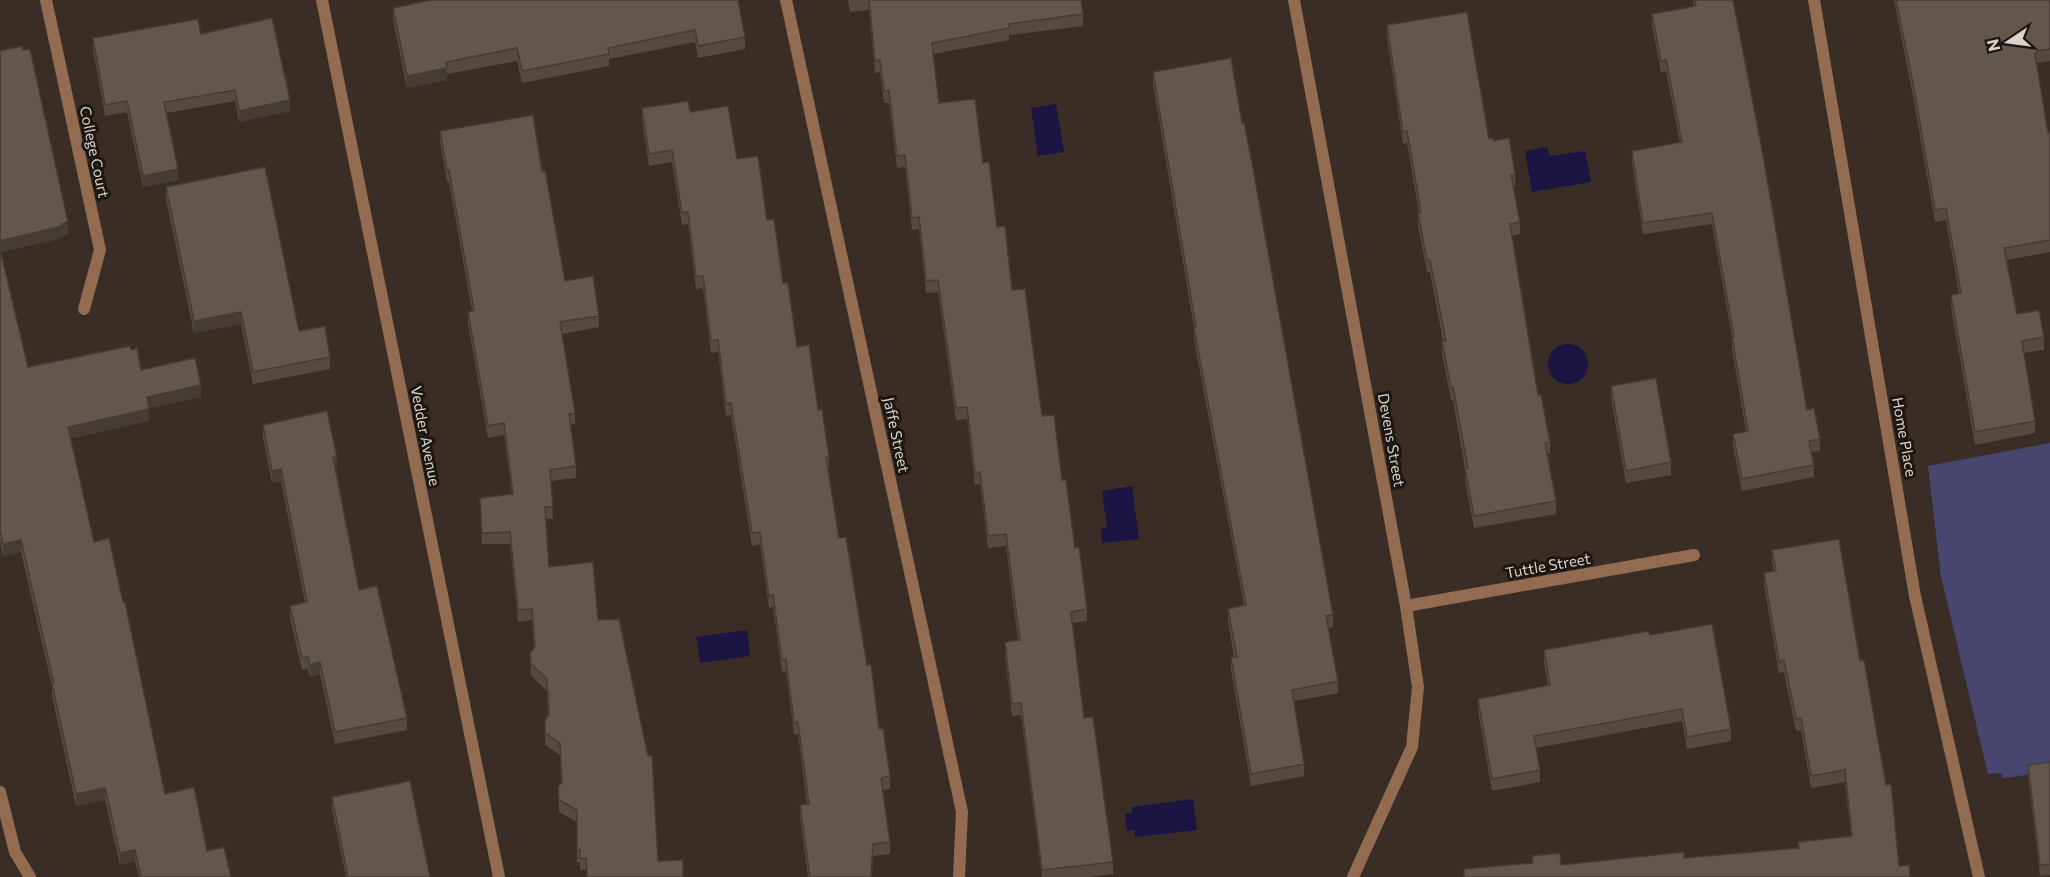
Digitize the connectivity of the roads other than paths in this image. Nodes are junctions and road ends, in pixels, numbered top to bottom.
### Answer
1 (46, 0) edge
2 (322, 0) edge
3 (786, 0) edge
4 (1294, 0) edge
5 (1814, 0) edge
6 (84, 309) dead end
7 (1694, 555) dead end
8 (1406, 606) junction
9 (0, 792) edge
10 (30, 877) edge
11 (499, 877) edge
12 (958, 877) edge
13 (1353, 877) edge
14 (1979, 877) edge

1 - 6 street, College Court
2 - 11 street, Vedder Avenue
3 - 12 street, Jaffe Street
4 - 8 street, Devens Street
5 - 14 street, Home Place
7 - 8 street, Tuttle Street
8 - 13 street, Devens Street
9 - 10 street

